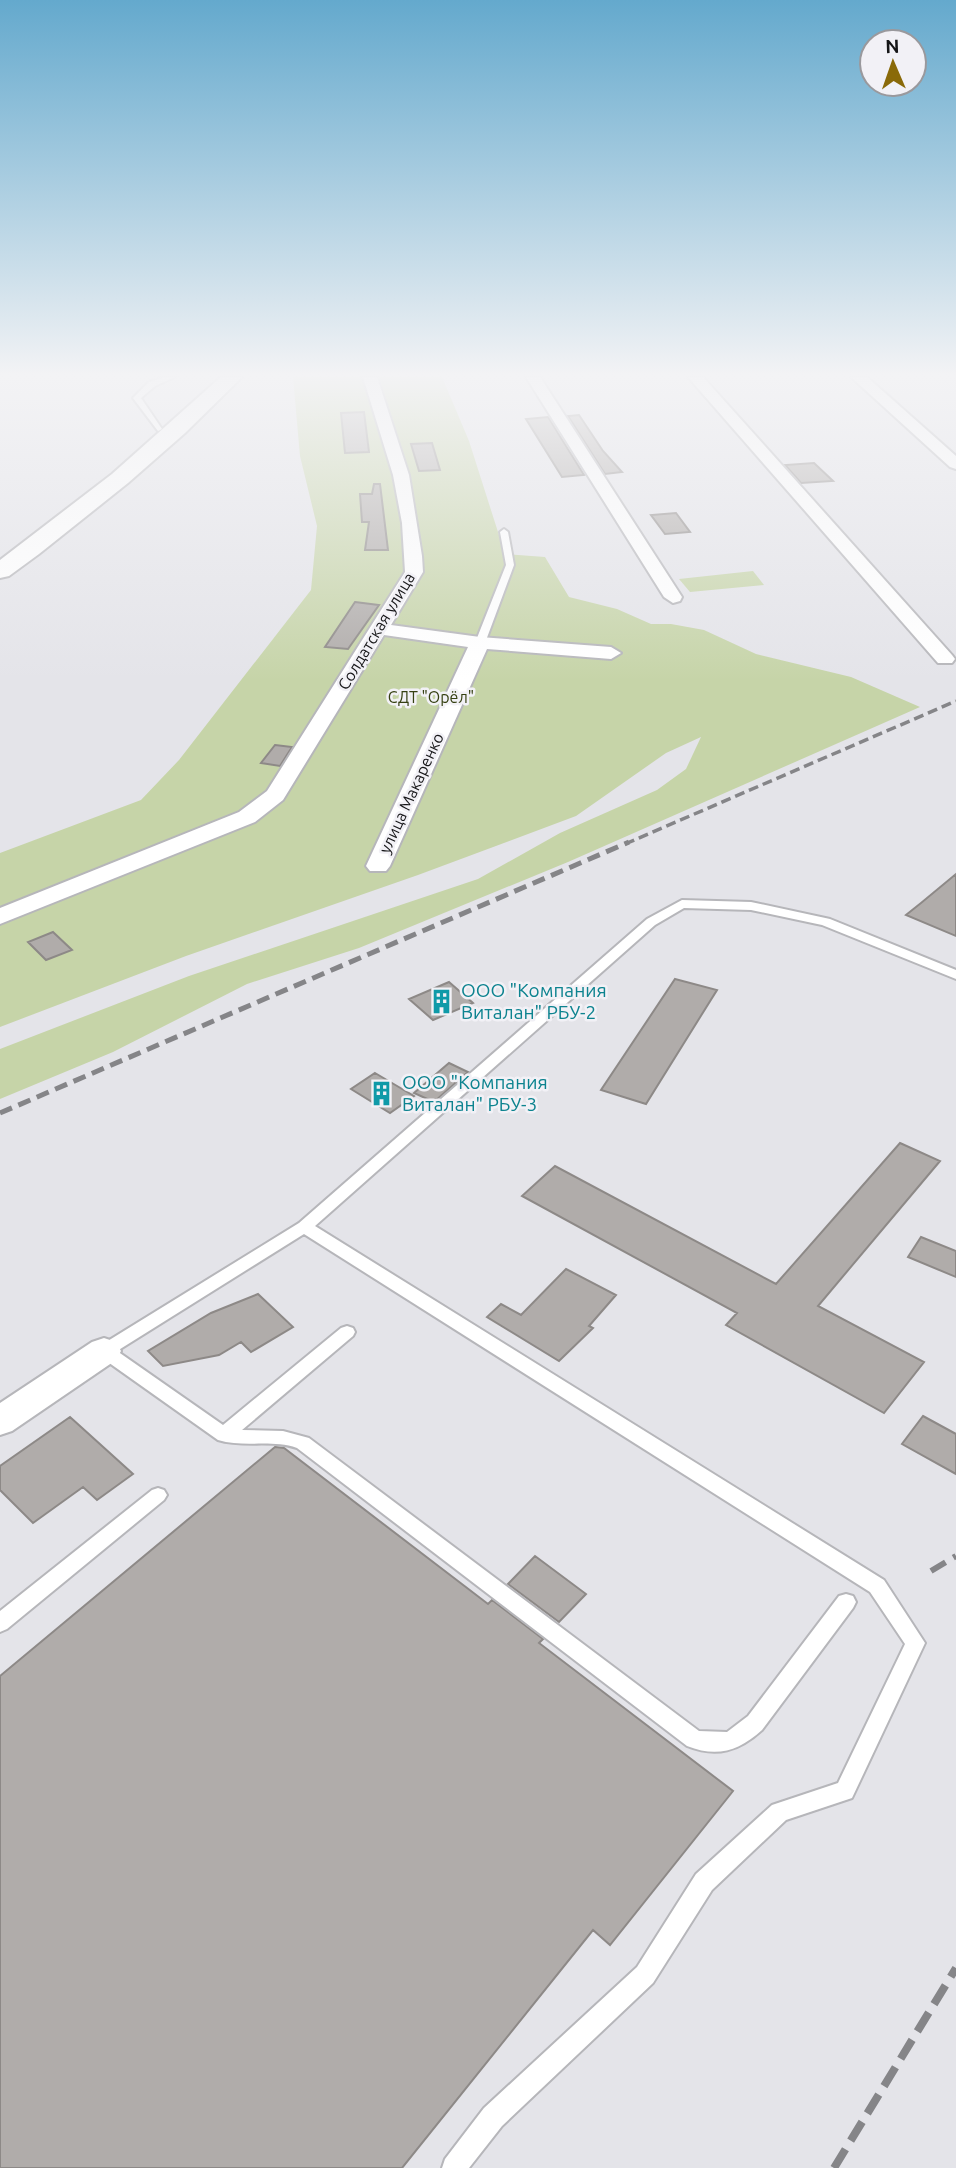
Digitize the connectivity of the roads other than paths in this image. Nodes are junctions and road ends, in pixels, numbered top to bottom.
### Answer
1 (99, 478) edge
2 (120, 478) edge
3 (400, 478) edge
4 (597, 478) edge
5 (785, 478) edge
6 (504, 532) dead end
7 (0, 554) edge
8 (0, 571) edge
9 (673, 597) dead end
10 (379, 629) junction
11 (480, 643) junction
12 (611, 653) dead end
13 (946, 659) dead end
14 (378, 866) dead end
15 (0, 917) edge
16 (956, 975) edge
17 (304, 1227) junction
18 (346, 1332) dead end
19 (104, 1351) junction
20 (0, 1421) edge
21 (224, 1436) junction
22 (158, 1495) dead end
23 (846, 1602) dead end
24 (0, 1623) edge
25 (454, 2168) edge

1 - 7 highway
2 - 8 highway
3 - 10 street, Солдатская улица
4 - 9 street
5 - 13 street
6 - 11 lane
10 - 11 street
10 - 15 street, Солдатская улица
11 - 12 street
11 - 14 street, улица Макаренко
16 - 17 lane
17 - 19 lane
17 - 25 lane
18 - 21 lane
19 - 20 street
19 - 21 lane
21 - 23 lane
22 - 24 lane

